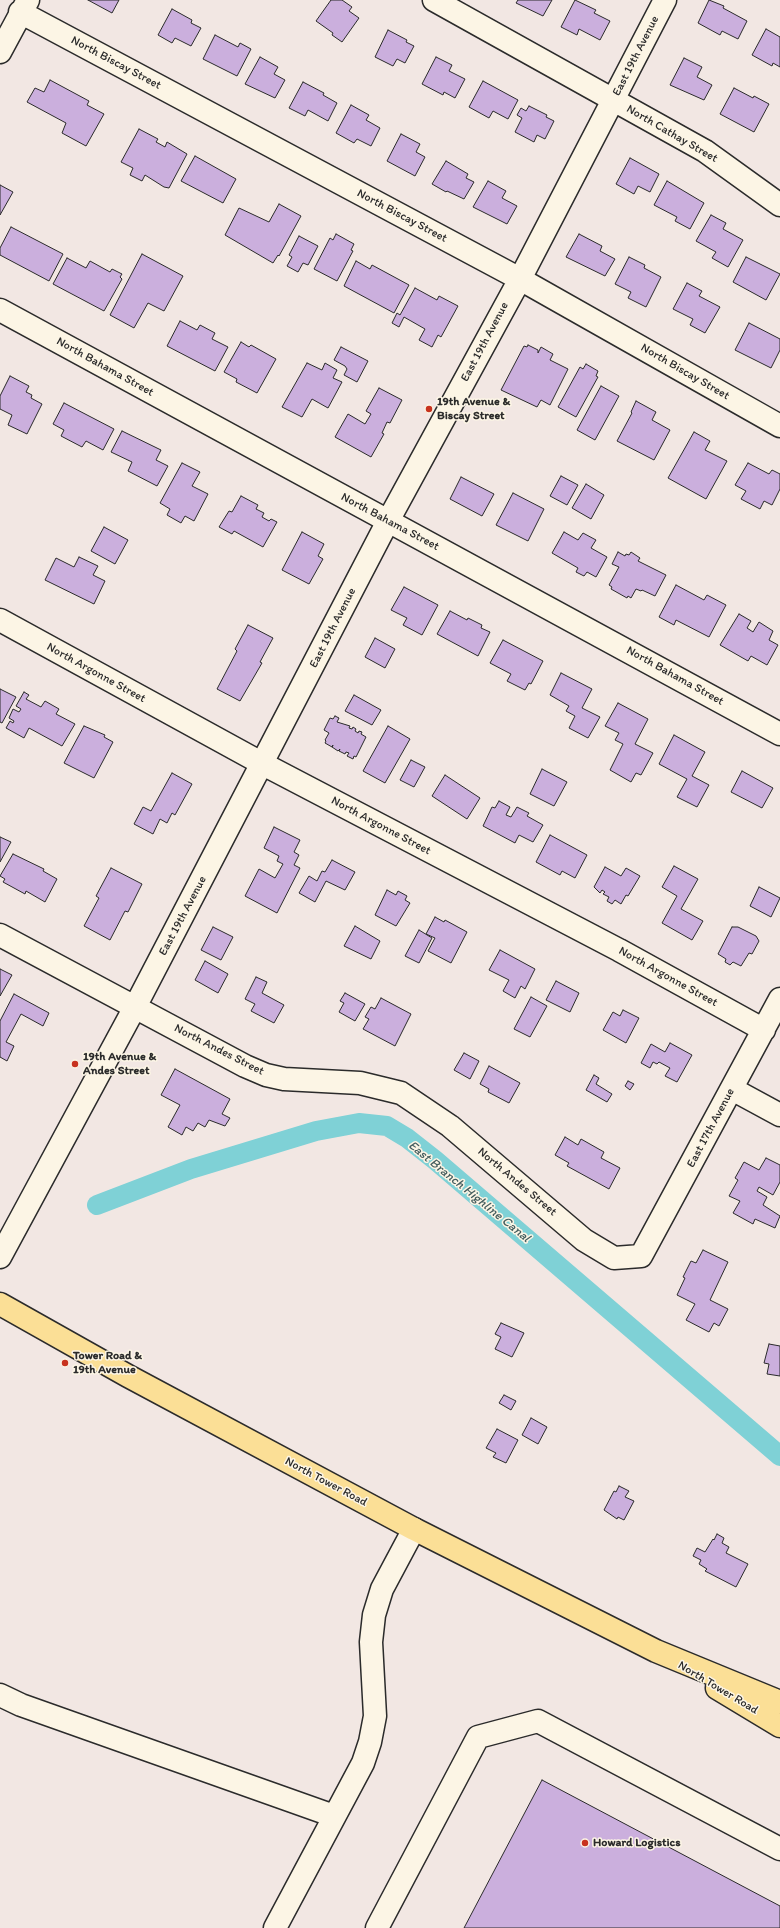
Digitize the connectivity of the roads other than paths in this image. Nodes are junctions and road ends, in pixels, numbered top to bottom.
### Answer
1 (434, 0) edge
2 (665, 0) edge
3 (24, 6) edge
4 (0, 52) edge
5 (613, 100) junction
6 (780, 205) edge
7 (520, 278) junction
8 (0, 310) edge
9 (780, 426) edge
10 (388, 521) junction
11 (0, 620) edge
12 (780, 734) edge
13 (263, 764) junction
14 (0, 935) edge
15 (780, 999) edge
16 (135, 1008) junction
17 (764, 1030) junction
18 (732, 1089) junction
19 (780, 1115) edge
20 (0, 1256) edge
21 (641, 1256) joint
22 (0, 1304) edge
23 (414, 1529) junction
24 (656, 1651) junction
25 (0, 1695) edge
26 (780, 1702) edge
27 (780, 1726) edge
28 (334, 1816) junction
29 (780, 1849) edge
30 (275, 1928) edge
31 (377, 1928) edge

1 - 5 street, North Cathay Street
2 - 5 street, East 19th Avenue
3 - 4 street
3 - 7 street, North Biscay Street
5 - 6 street, North Cathay Street
5 - 7 street, East 19th Avenue
7 - 9 street, North Biscay Street
7 - 10 street, East 19th Avenue
8 - 10 street, North Bahama Street
10 - 12 street, North Bahama Street
10 - 13 street, East 19th Avenue
11 - 13 street, North Argonne Street
13 - 16 street, East 19th Avenue
13 - 17 street, North Argonne Street
14 - 16 street, North Andes Street
15 - 17 street, East 17th Avenue
16 - 20 street, East 19th Avenue
16 - 21 street, North Andes Street
17 - 18 street, East 17th Avenue
18 - 19 street
18 - 21 street, East 17th Avenue
22 - 23 main road, North Tower Road
23 - 24 main road, North Tower Road
23 - 28 street
24 - 26 main road, North Tower Road
24 - 27 main road, North Tower Road
25 - 28 street
28 - 30 street
29 - 31 street

